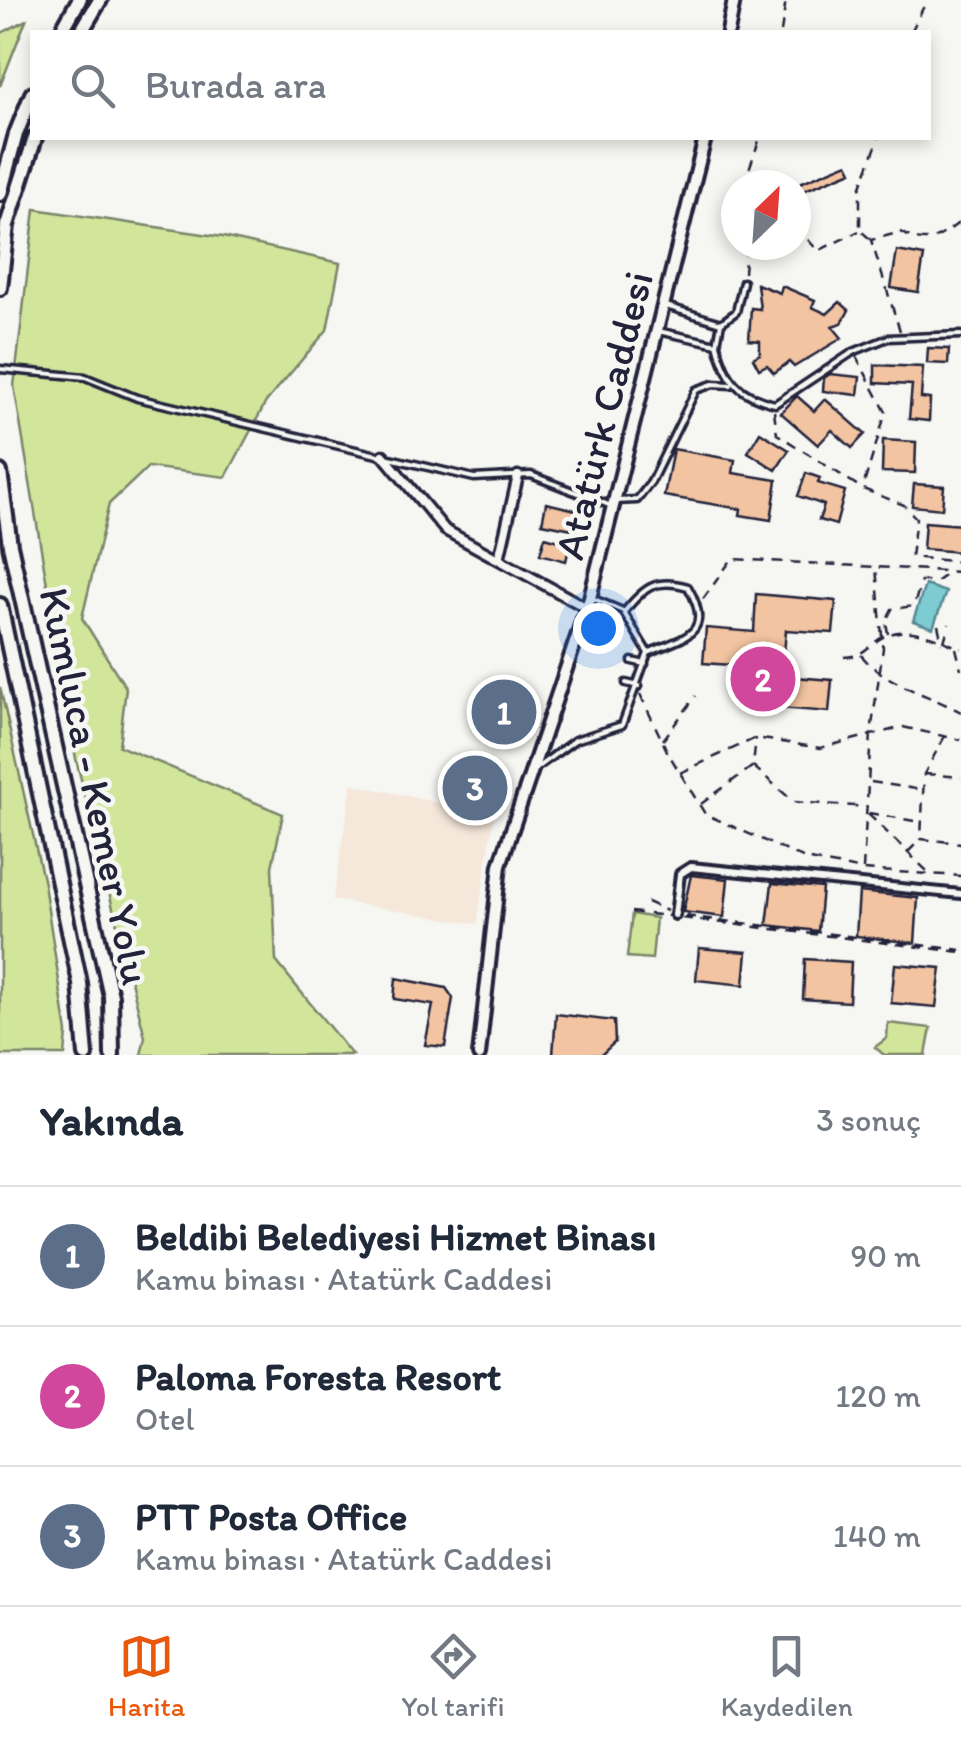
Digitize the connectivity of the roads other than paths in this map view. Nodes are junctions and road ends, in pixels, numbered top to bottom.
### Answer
1 (79, 0) edge
2 (100, 0) edge
3 (734, 0) edge
4 (63, 30) edge
5 (83, 30) edge
6 (728, 30) edge
7 (30, 100) edge
8 (33, 140) edge
9 (705, 140) edge
10 (0, 194) edge
11 (744, 282) road end
12 (0, 288) edge
13 (664, 305) junction
14 (720, 323) junction
15 (658, 331) junction
16 (961, 336) edge
17 (717, 344) junction
18 (0, 369) edge
19 (732, 385) junction
20 (383, 455) junction
21 (0, 472) edge
22 (518, 476) junction
23 (614, 504) junction
24 (499, 559) junction
25 (588, 603) junction
26 (0, 605) edge
27 (624, 612) junction
28 (648, 653) junction
29 (632, 661) dead end
30 (645, 664) junction
31 (626, 683) dead end
32 (639, 688) junction
33 (531, 772) junction
34 (961, 894) edge
35 (675, 914) road end
36 (86, 1055) edge
37 (112, 1055) edge
38 (479, 1055) edge

1 - 4 highway
2 - 5 highway
3 - 6 street
7 - 10 highway
8 - 12 highway
9 - 13 street, Atatürk Caddesi
11 - 14 lane
13 - 14 lane
13 - 15 street, Atatürk Caddesi
14 - 17 lane
15 - 17 lane
15 - 23 street, Atatürk Caddesi
16 - 19 lane
17 - 19 lane
18 - 20 lane
19 - 23 lane
20 - 22 lane
20 - 24 street
21 - 37 highway, Kumluca - Kemer Yolu
22 - 23 lane
22 - 24 street
23 - 25 street, Atatürk Caddesi
24 - 25 street
25 - 27 lane
25 - 33 street, Atatürk Caddesi
26 - 36 highway
27 - 28 lane
27 - 28 lane
28 - 30 lane
29 - 30 lane
30 - 32 lane
31 - 32 lane
32 - 33 lane
33 - 38 street, Atatürk Caddesi
34 - 35 street

